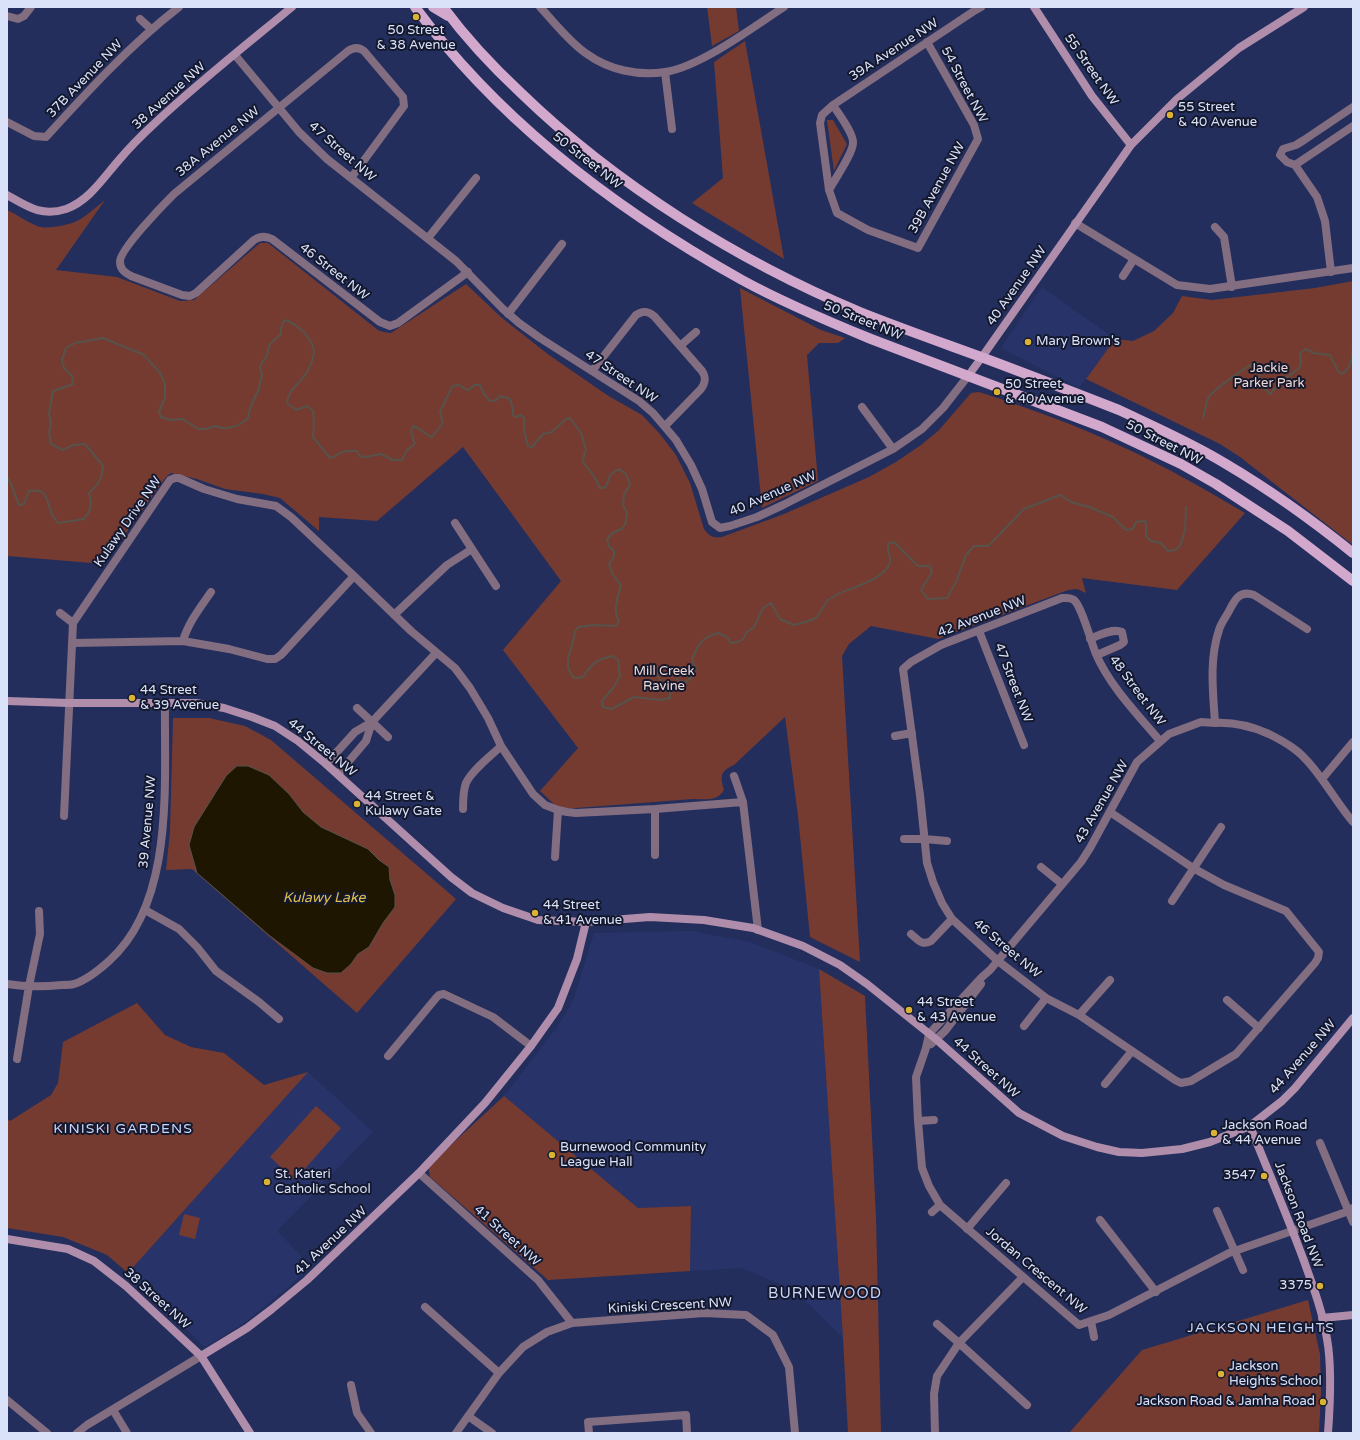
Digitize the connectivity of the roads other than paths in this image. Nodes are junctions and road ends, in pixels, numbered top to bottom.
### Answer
1 (31, 7) edge
2 (179, 7) edge
3 (292, 7) edge
4 (415, 7) edge
5 (433, 7) edge
6 (443, 7) edge
7 (540, 7) edge
8 (784, 7) edge
9 (981, 7) edge
10 (1034, 7) edge
11 (1304, 7) edge
12 (8, 17) edge
13 (450, 17) junction
14 (140, 19) dead end
15 (151, 29) junction
16 (927, 42) junction
17 (235, 55) junction
18 (665, 72) junction
19 (833, 104) junction
20 (1353, 107) edge
21 (279, 108) junction
22 (7, 122) edge
23 (1353, 126) edge
24 (672, 129) dead end
25 (978, 139) joint
26 (1131, 145) junction
27 (1295, 165) junction
28 (351, 178) junction
29 (476, 178) dead end
30 (829, 190) junction
31 (7, 195) edge
32 (1075, 223) junction
33 (1215, 227) dead end
34 (428, 238) junction
35 (562, 244) dead end
36 (1134, 259) junction
37 (1353, 268) edge
38 (468, 272) junction
39 (1331, 272) junction
40 (1123, 276) dead end
41 (1232, 287) junction
42 (190, 296) joint
43 (508, 314) junction
44 (696, 332) dead end
45 (680, 346) junction
46 (982, 358) junction
47 (592, 371) junction
48 (968, 376) junction
49 (862, 407) dead end
50 (665, 426) junction
51 (893, 449) junction
52 (456, 523) dead end
53 (715, 526) joint
54 (472, 549) junction
55 (1353, 553) edge
56 (354, 576) junction
57 (1353, 581) edge
58 (496, 586) dead end
59 (211, 592) dead end
60 (1073, 600) joint
61 (60, 613) dead end
62 (394, 615) junction
63 (73, 623) junction
64 (1307, 629) dead end
65 (979, 631) junction
66 (1090, 639) junction
67 (183, 641) junction
68 (73, 643) junction
69 (436, 653) junction
70 (1097, 655) junction
71 (903, 669) joint
72 (7, 701) edge
73 (69, 703) junction
74 (165, 704) junction
75 (357, 708) dead end
76 (372, 722) junction
77 (1215, 723) junction
78 (912, 733) junction
79 (895, 736) dead end
80 (388, 737) dead end
81 (1160, 741) junction
82 (1353, 742) edge
83 (1024, 744) dead end
84 (501, 746) junction
85 (326, 764) junction
86 (338, 774) junction
87 (734, 776) dead end
88 (1322, 779) junction
89 (743, 802) junction
90 (463, 809) dead end
91 (655, 809) junction
92 (558, 810) junction
93 (1110, 812) junction
94 (64, 816) dead end
95 (1353, 822) edge
96 (1221, 827) dead end
97 (925, 839) junction
98 (904, 840) dead end
99 (947, 841) dead end
100 (654, 855) dead end
101 (555, 857) dead end
102 (1041, 867) dead end
103 (1193, 868) junction
104 (1062, 884) junction
105 (1172, 901) dead end
106 (1291, 904) dead end
107 (145, 910) junction
108 (39, 911) dead end
109 (1286, 911) junction
110 (952, 918) junction
111 (586, 922) junction
112 (758, 930) junction
113 (911, 934) dead end
114 (998, 961) junction
115 (990, 970) junction
116 (1110, 980) dead end
117 (7, 984) edge
118 (28, 986) junction
119 (1046, 998) junction
120 (1227, 1000) dead end
121 (1079, 1015) junction
122 (1353, 1018) edge
123 (279, 1019) dead end
124 (1024, 1026) dead end
125 (1259, 1028) junction
126 (929, 1034) junction
127 (937, 1040) junction
128 (531, 1046) junction
129 (926, 1048) junction
130 (1132, 1051) junction
131 (388, 1056) dead end
132 (17, 1059) dead end
133 (1106, 1084) dead end
134 (934, 1120) dead end
135 (918, 1121) junction
136 (1250, 1126) junction
137 (1320, 1143) dead end
138 (419, 1173) junction
139 (1006, 1183) dead end
140 (940, 1205) junction
141 (1351, 1210) edge
142 (932, 1212) dead end
143 (1217, 1212) dead end
144 (1100, 1220) dead end
145 (1353, 1222) edge
146 (967, 1229) junction
147 (1292, 1230) junction
148 (7, 1239) edge
149 (1235, 1251) junction
150 (1243, 1270) dead end
151 (1023, 1277) junction
152 (1156, 1292) junction
153 (425, 1307) dead end
154 (1353, 1315) edge
155 (1322, 1318) junction
156 (1091, 1321) junction
157 (572, 1323) junction
158 (937, 1324) dead end
159 (1094, 1337) dead end
160 (959, 1343) junction
161 (202, 1356) junction
162 (499, 1373) junction
163 (351, 1385) dead end
164 (7, 1400) edge
165 (1027, 1405) dead end
166 (113, 1410) junction
167 (468, 1416) junction
168 (47, 1433) edge
169 (77, 1433) edge
170 (127, 1433) edge
171 (250, 1433) edge
172 (371, 1433) edge
173 (456, 1433) edge
174 (492, 1433) edge
175 (589, 1433) edge
176 (687, 1433) edge
177 (795, 1433) edge
178 (935, 1433) edge
179 (1328, 1433) edge

1 - 12 street
2 - 15 street, 37B Avenue NW
3 - 17 street, 38 Avenue NW
4 - 48 main road, 50 Street NW
5 - 13 main road
6 - 13 main road, 50 Street NW
7 - 18 street
8 - 18 street
9 - 16 street, 39A Avenue NW
10 - 26 street, 55 Street NW
11 - 26 street, 40 Avenue NW
13 - 46 main road, 50 Street NW
14 - 15 street
15 - 22 street, 37B Avenue NW
16 - 19 street, 39A Avenue NW
16 - 25 street, 54 Street NW
17 - 21 street, 47 Street NW
17 - 31 street, 38 Avenue NW
18 - 24 street
19 - 30 street, 39A Avenue NW
19 - 30 street
20 - 27 street
21 - 28 street, 47 Street NW
21 - 28 street, 38A Avenue NW
21 - 42 street, 38A Avenue NW
23 - 27 street
25 - 30 street, 39B Avenue NW
26 - 32 street, 40 Avenue NW
27 - 39 street
28 - 34 street, 47 Street NW
29 - 34 street
32 - 36 street
32 - 46 street, 40 Avenue NW
33 - 41 street
34 - 38 street, 47 Street NW
35 - 43 street
36 - 40 street
36 - 41 street
37 - 39 street
38 - 42 street, 46 Street NW
38 - 43 street, 47 Street NW
39 - 41 street
43 - 47 street, 47 Street NW
44 - 45 street
45 - 47 street
45 - 50 street
46 - 48 street, 40 Avenue NW
46 - 55 main road, 50 Street NW
47 - 50 street, 47 Street NW
48 - 51 street, 40 Avenue NW
48 - 57 main road, 50 Street NW
49 - 51 street
50 - 53 street, 47 Street NW
51 - 53 street, 40 Avenue NW
52 - 54 street
54 - 58 street
54 - 62 street
56 - 62 street, Kulawy Drive NW
56 - 63 street, Kulawy Drive NW
56 - 67 street
59 - 67 street
60 - 65 street, 42 Avenue NW
60 - 66 street, 48 Street NW
61 - 63 street
62 - 69 street, Kulawy Drive NW
63 - 68 street
64 - 77 street
65 - 71 street, 42 Avenue NW
65 - 83 street, 47 Street NW
66 - 70 street, 48 Street NW
66 - 70 street, 48 Street NW
67 - 68 street
68 - 73 street
69 - 76 street
69 - 84 street, Kulawy Drive NW
70 - 81 street, 48 Street NW
71 - 78 street, 46 Street NW
72 - 73 street, 44 Street NW
73 - 74 street, 44 Street NW
73 - 94 street
74 - 85 street, 44 Street NW
74 - 107 street, 39 Avenue NW
75 - 76 street
76 - 80 street
76 - 85 street
76 - 86 street
77 - 81 street, 43 Avenue NW
77 - 88 street, 43 Avenue NW
78 - 79 street
78 - 97 street, 46 Street NW
81 - 93 street, 43 Avenue NW
82 - 88 street
84 - 90 street
84 - 92 street, Kulawy Drive NW
85 - 86 street, 44 Street NW
86 - 111 street, 44 Street NW
87 - 89 street
88 - 95 street, 43 Avenue NW
89 - 91 street, Kulawy Drive NW
89 - 112 street
91 - 92 street, Kulawy Drive NW
91 - 100 street
92 - 101 street
93 - 103 street
93 - 104 street, 43 Avenue NW
96 - 103 street
97 - 98 street
97 - 99 street
97 - 110 street, 46 Street NW
102 - 104 street
103 - 105 street
103 - 109 street
104 - 114 street, 43 Avenue NW
106 - 109 street
107 - 118 street, 39 Avenue NW
107 - 123 street
108 - 118 street
109 - 125 street
110 - 113 street
110 - 114 street, 46 Street NW
111 - 112 street, 44 Street NW
111 - 128 street, 41 Avenue NW
112 - 126 street, 44 Street NW
114 - 115 street, 43 Avenue NW
114 - 119 street, 46 Street NW
115 - 126 street, 43 Avenue NW
115 - 127 street, 43 Avenue NW
116 - 121 street
117 - 118 street
118 - 132 street
119 - 121 street, 46 Street NW
119 - 124 street
120 - 125 street
121 - 130 street, 46 Street NW
122 - 136 street, 44 Avenue NW
125 - 130 street, 46 Street NW
126 - 127 street, 44 Street NW
126 - 129 street, Jordan Crescent NW
127 - 129 street
127 - 136 street, 44 Street NW
128 - 131 street
128 - 138 street, 41 Avenue NW
129 - 135 street, Jordan Crescent NW
130 - 133 street
134 - 135 street
135 - 140 street, Jordan Crescent NW
136 - 147 street, Jackson Road NW
137 - 141 street
138 - 157 street, 41 Street NW
138 - 161 street, 41 Avenue NW
139 - 146 street, Jordan Crescent NW
140 - 142 street
140 - 146 street, Jordan Crescent NW
141 - 145 street
141 - 147 street, Jordan Crescent NW
143 - 149 street
144 - 152 street
146 - 151 street, Jordan Crescent NW
147 - 149 street, Jordan Crescent NW
147 - 155 street, Jackson Road NW
148 - 161 street, 38 Street NW
149 - 150 street
149 - 152 street, Jordan Crescent NW
151 - 156 street, Jordan Crescent NW
151 - 160 street
152 - 156 street, Jordan Crescent NW
153 - 162 street
154 - 155 street
155 - 179 street, Jackson Road NW
156 - 159 street, Jordan Crescent NW
157 - 162 street, Kiniski Crescent NW
157 - 177 street, Kiniski Crescent NW
158 - 160 street
160 - 165 street
160 - 178 street
161 - 166 street, 41 Avenue NW
161 - 171 street, 38 Street NW
162 - 167 street, Kiniski Crescent NW
163 - 172 street
164 - 168 street
166 - 169 street, 41 Avenue NW
166 - 170 street
167 - 173 street, Kiniski Crescent NW
167 - 174 street
175 - 176 street

